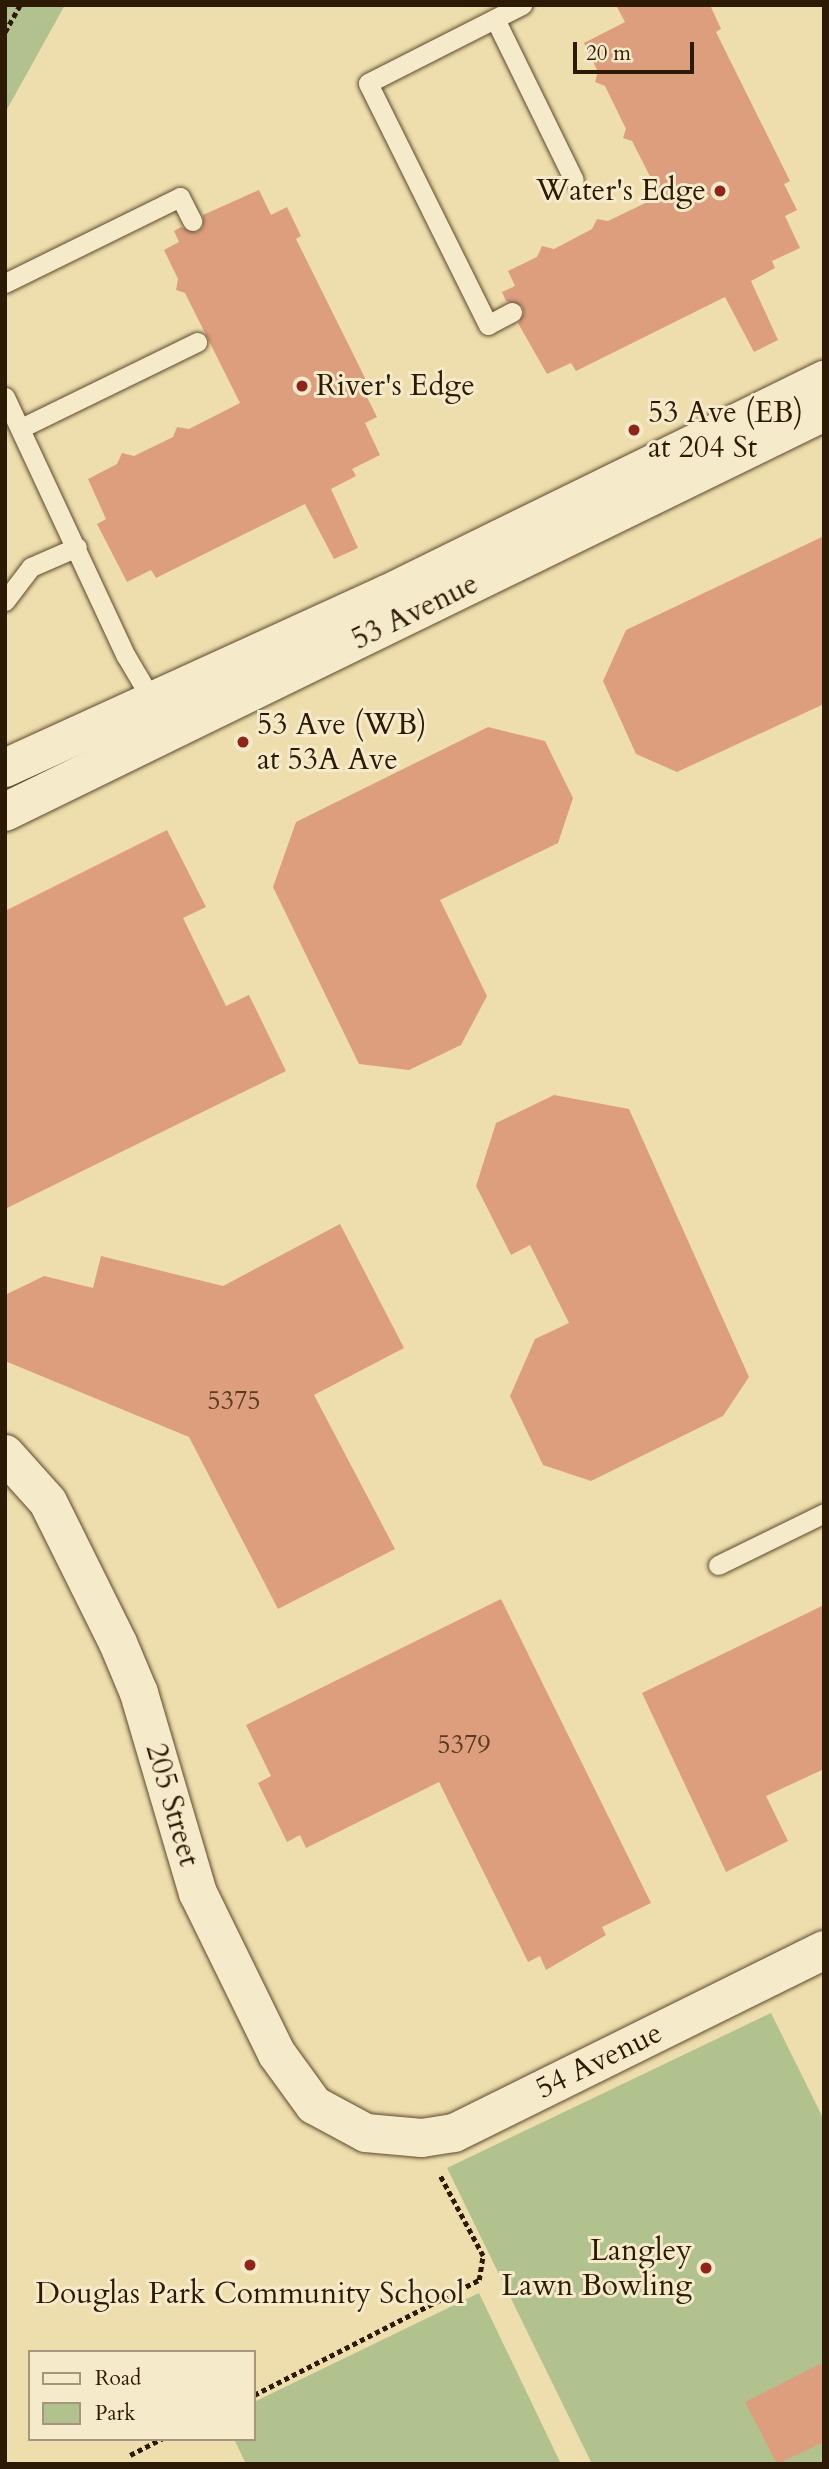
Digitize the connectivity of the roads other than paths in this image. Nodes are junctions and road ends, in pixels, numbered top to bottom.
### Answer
1 (522, 5) edge
2 (495, 19) junction
3 (574, 180) dead end
4 (192, 221) dead end
5 (5, 284) edge
6 (512, 312) dead end
7 (197, 342) dead end
8 (824, 380) edge
9 (5, 397) edge
10 (824, 412) edge
11 (21, 428) junction
12 (77, 547) junction
13 (5, 601) edge
14 (161, 717) junction
15 (5, 768) edge
16 (5, 813) edge
17 (5, 1454) edge
18 (824, 1513) edge
19 (718, 1565) dead end
20 (824, 1950) edge
21 (366, 2133) joint

1 - 2 lane
2 - 3 lane
2 - 6 lane
4 - 5 lane
7 - 11 lane
8 - 14 street, 53 Avenue
9 - 11 lane
10 - 14 street, 53 Avenue
11 - 12 lane
12 - 13 lane
12 - 14 lane
14 - 15 street, 53 Avenue
14 - 16 street, 53 Avenue
17 - 21 street, 205 Street
18 - 19 lane
20 - 21 street, 54 Avenue

